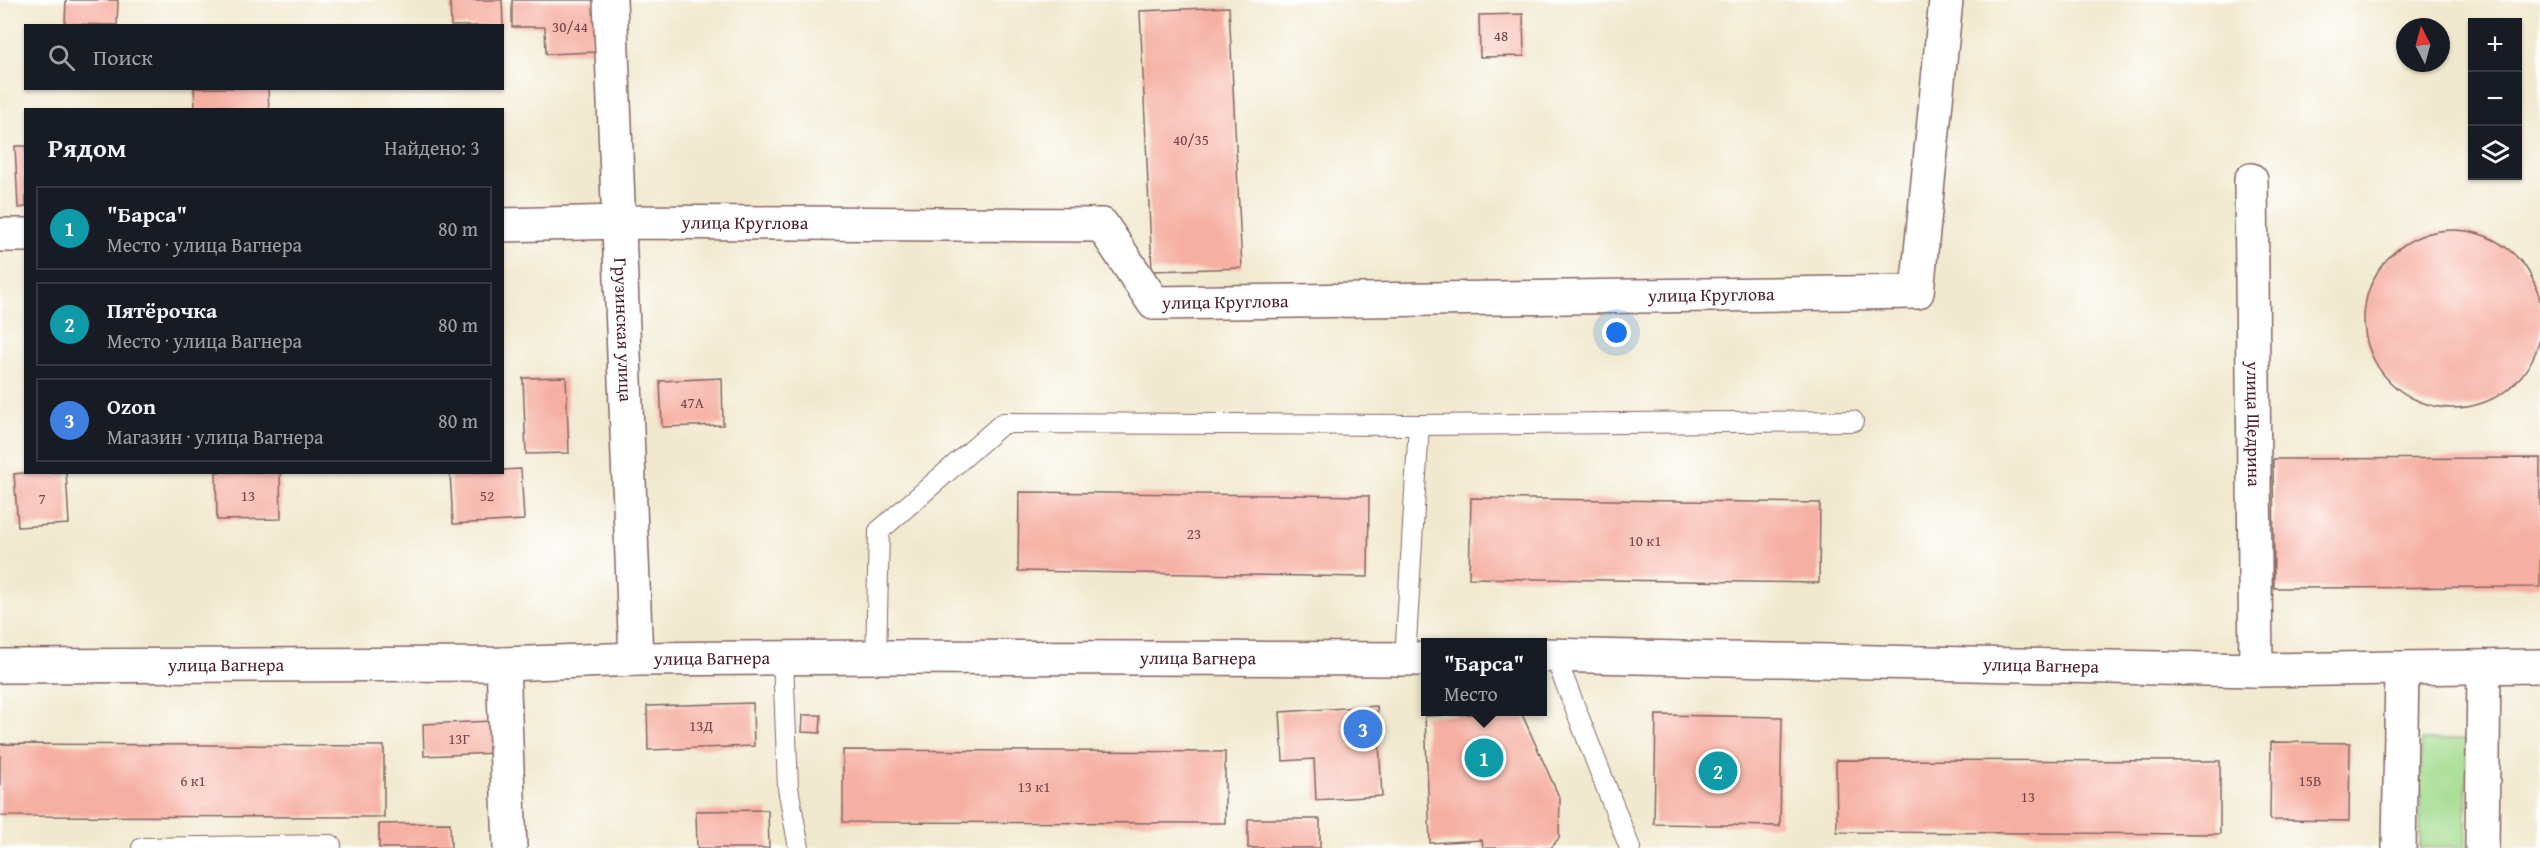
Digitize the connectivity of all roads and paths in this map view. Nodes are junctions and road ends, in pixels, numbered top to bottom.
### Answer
1 (609, 0) edge
2 (1946, 0) edge
3 (2251, 180) dead end
4 (620, 222) junction
5 (504, 225) edge
6 (0, 235) edge
7 (24, 235) edge
8 (1853, 422) dead end
9 (1419, 425) junction
10 (1548, 655) edge
11 (876, 657) junction
12 (783, 658) junction
13 (636, 659) junction
14 (1415, 659) edge
15 (503, 664) junction
16 (0, 666) edge
17 (2540, 666) edge
18 (2484, 667) junction
19 (2402, 669) junction
20 (2256, 670) junction
21 (142, 848) edge
22 (331, 848) edge
23 (510, 848) edge
24 (799, 848) edge
25 (1630, 848) edge
26 (2399, 848) edge
27 (2482, 848) edge

1 - 4 street, Грузинская улица
2 - 4 street, улица Круглова
3 - 20 street, улица Щедрина
4 - 5 street, улица Круглова
4 - 13 street, Грузинская улица
6 - 7 street
8 - 9 lane
9 - 11 lane
9 - 14 lane
10 - 20 street, улица Вагнера
10 - 25 lane
11 - 12 street, улица Вагнера
11 - 14 street, улица Вагнера
12 - 13 street, улица Вагнера
12 - 24 lane
13 - 15 street, улица Вагнера
15 - 16 street, улица Вагнера
15 - 23 street
17 - 18 street, улица Вагнера
18 - 19 street, улица Вагнера
18 - 27 street
19 - 20 street, улица Вагнера
19 - 26 street
21 - 22 lane

